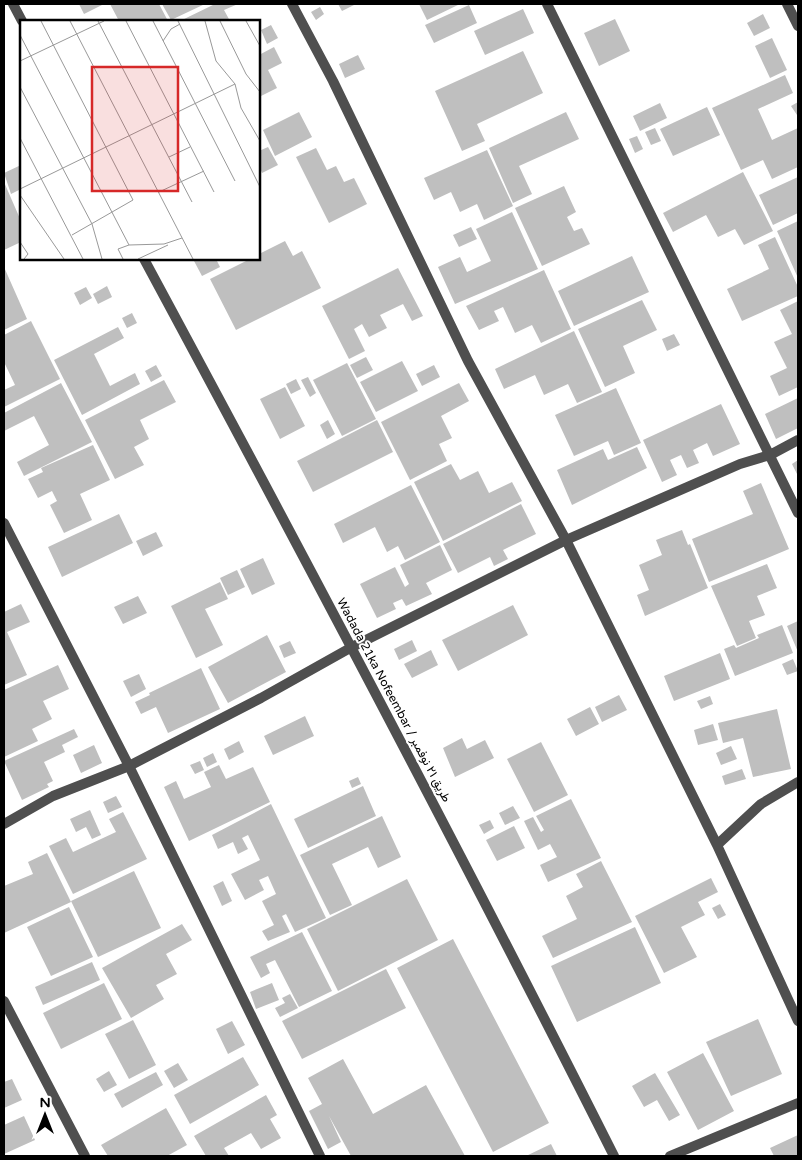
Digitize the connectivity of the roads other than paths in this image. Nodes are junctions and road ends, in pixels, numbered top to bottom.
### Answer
1 (14, 4) edge
2 (292, 4) edge
3 (547, 4) edge
4 (787, 4) edge
5 (22, 20) edge
6 (798, 26) edge
7 (145, 260) edge
8 (798, 440) edge
9 (770, 455) junction
10 (798, 513) edge
11 (4, 523) edge
12 (566, 540) junction
13 (352, 647) junction
14 (129, 766) junction
15 (798, 782) edge
16 (4, 824) edge
17 (717, 845) junction
18 (4, 1001) edge
19 (798, 1021) edge
20 (798, 1103) edge
21 (85, 1156) edge
22 (320, 1156) edge
23 (614, 1156) edge
24 (670, 1156) edge

1 - 5 street
2 - 12 street
3 - 9 street
4 - 6 street
7 - 13 street, Wadada 21ka Nofeembar / طريق ٢١ نوفمبر
8 - 9 street
9 - 10 street
9 - 12 street
11 - 14 street
12 - 13 street
12 - 17 street
13 - 14 street
13 - 23 street, Wadada 21ka Nofeembar / طريق ٢١ نوفمبر
14 - 16 street
14 - 22 street
15 - 17 street
17 - 19 street
18 - 21 street
20 - 24 street

